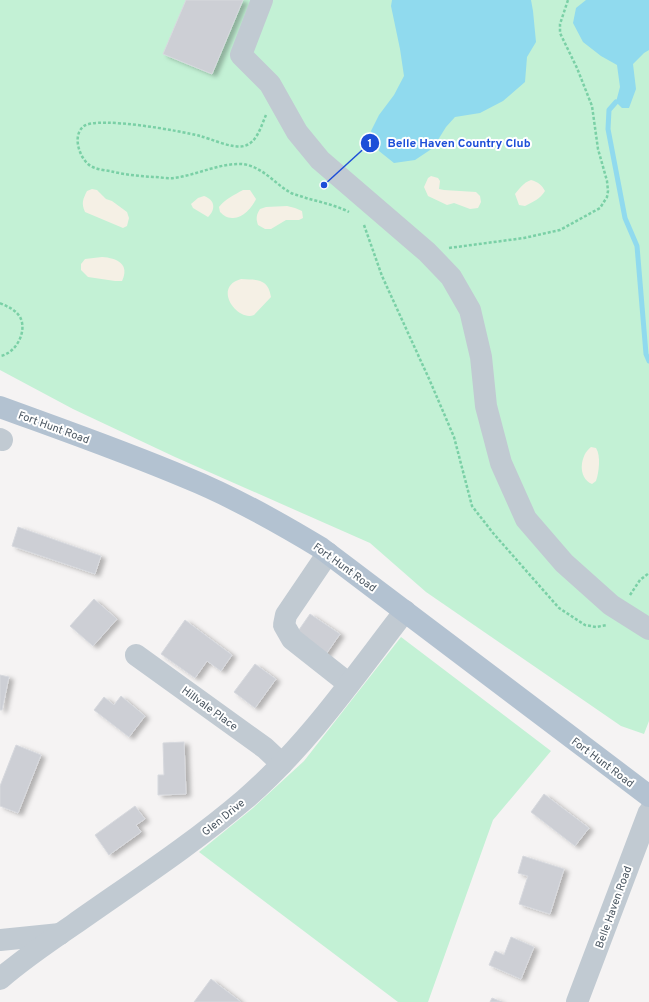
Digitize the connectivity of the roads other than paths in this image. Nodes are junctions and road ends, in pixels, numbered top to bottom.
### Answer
1 (262, 0) edge
2 (0, 408) edge
3 (328, 554) junction
4 (405, 611) junction
5 (649, 629) edge
6 (136, 655) dead end
7 (349, 684) junction
8 (282, 764) junction
9 (649, 796) edge
10 (649, 812) edge
11 (60, 934) junction
12 (0, 940) edge
13 (0, 979) edge
14 (577, 1002) edge

1 - 5 street
2 - 3 main road, Fort Hunt Road
3 - 4 main road, Fort Hunt Road
3 - 7 street
4 - 7 street, Glen Drive
4 - 9 main road, Fort Hunt Road
6 - 8 street, Hillvale Place
7 - 8 street, Glen Drive
8 - 11 street, Glen Drive
10 - 14 street, Belle Haven Road
11 - 12 street
11 - 13 street, Glen Drive

